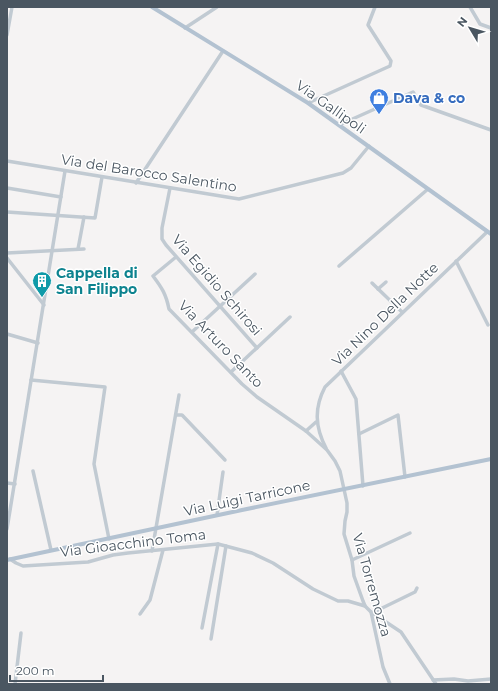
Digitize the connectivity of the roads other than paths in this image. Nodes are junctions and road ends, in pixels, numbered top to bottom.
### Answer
1 (12, 7) edge
2 (152, 7) edge
3 (217, 7) edge
4 (375, 7) edge
5 (470, 7) edge
6 (9, 11) edge
7 (186, 28) junction
8 (491, 28) edge
9 (7, 35) edge
10 (223, 51) junction
11 (308, 103) junction
12 (339, 125) junction
13 (491, 130) edge
14 (369, 146) junction
15 (7, 161) edge
16 (65, 171) junction
17 (102, 177) junction
18 (136, 183) junction
19 (7, 188) edge
20 (170, 188) junction
21 (428, 189) junction
22 (61, 197) junction
23 (7, 212) edge
24 (58, 215) junction
25 (84, 217) junction
26 (489, 233) edge
27 (78, 249) junction
28 (84, 249) dead end
29 (52, 251) junction
30 (7, 254) edge
31 (176, 257) junction
32 (7, 258) edge
33 (456, 261) junction
34 (339, 266) dead end
35 (255, 274) dead end
36 (386, 282) dead end
37 (372, 283) dead end
38 (378, 289) junction
39 (44, 305) junction
40 (220, 306) junction
41 (402, 312) junction
42 (290, 318) dead end
43 (488, 325) dead end
44 (192, 331) junction
45 (7, 334) edge
46 (38, 343) junction
47 (257, 348) junction
48 (341, 371) junction
49 (231, 372) junction
50 (31, 380) junction
51 (180, 395) dead end
52 (176, 415) junction
53 (316, 422) junction
54 (306, 431) junction
55 (358, 434) junction
56 (327, 450) junction
57 (225, 460) dead end
58 (491, 460) edge
59 (34, 471) dead end
60 (223, 472) dead end
61 (404, 477) junction
62 (7, 483) edge
63 (14, 484) junction
64 (363, 486) junction
65 (345, 490) junction
66 (217, 515) junction
67 (157, 528) junction
68 (7, 529) edge
69 (410, 533) dead end
70 (109, 538) junction
71 (218, 544) junction
72 (226, 546) junction
73 (51, 550) junction
74 (163, 550) junction
75 (152, 551) junction
76 (8, 560) edge
77 (352, 560) junction
78 (417, 588) dead end
79 (365, 606) junction
80 (371, 612) junction
81 (140, 614) dead end
82 (202, 628) dead end
83 (21, 633) dead end
84 (211, 639) dead end
85 (491, 680) edge
86 (434, 682) edge
87 (15, 684) edge
88 (390, 684) edge

1 - 6 street
2 - 7 main road, Via Gallipoli
3 - 7 street
4 - 11 street
5 - 8 street
6 - 9 street
7 - 10 main road, Via Gallipoli
10 - 11 main road, Via Gallipoli
10 - 18 street
11 - 12 main road, Via Gallipoli
12 - 13 street
12 - 14 main road, Via Gallipoli
14 - 20 street, Via del Barocco Salentino
14 - 21 main road, Via Gallipoli
15 - 16 street, Via del Barocco Salentino
16 - 17 street, Via del Barocco Salentino
16 - 22 street
17 - 18 street, Via del Barocco Salentino
17 - 25 street
18 - 20 street, Via del Barocco Salentino
19 - 22 street
20 - 31 street, Via Egidio Schirosi
21 - 26 main road, Via Gallipoli
21 - 34 street
22 - 24 street
23 - 24 street
24 - 25 street
24 - 29 street
25 - 27 street
26 - 33 street, Via Nino Della Notte
27 - 28 street
27 - 29 street
29 - 30 street
29 - 39 street
31 - 40 street, Via Egidio Schirosi
31 - 44 street, Via Arturo Santo
32 - 39 street
33 - 41 street, Via Nino Della Notte
33 - 43 street
35 - 40 street
36 - 38 street
37 - 38 street
38 - 41 street
39 - 46 street
40 - 44 street
40 - 47 street, Via Egidio Schirosi
41 - 48 street, Via Nino Della Notte
42 - 47 street
44 - 49 street, Via Arturo Santo
45 - 46 street
46 - 50 street
47 - 49 street
48 - 53 street, Via Nino Della Notte
48 - 55 street
49 - 54 street, Via Arturo Santo
50 - 63 street
50 - 70 street
51 - 52 street
52 - 57 street
52 - 67 street
53 - 54 street
53 - 56 street, Via Arturo Santo
54 - 56 street, Via Arturo Santo
55 - 61 street
55 - 64 street
56 - 65 street, Via Arturo Santo
58 - 61 main road, Via Luigi Tarricone
59 - 73 street
60 - 66 street
61 - 64 main road, Via Luigi Tarricone
62 - 63 street
63 - 68 street
64 - 65 main road, Via Luigi Tarricone
65 - 66 main road, Via Luigi Tarricone
65 - 77 street, Via Torremozza
66 - 67 main road, Via Luigi Tarricone
67 - 70 main road, Via Luigi Tarricone
67 - 75 street
69 - 77 street
70 - 73 main road, Via Luigi Tarricone
71 - 72 street, Via Gioacchino Toma
71 - 74 street, Via Gioacchino Toma
71 - 82 street
72 - 79 street, Via Gioacchino Toma
72 - 84 street
73 - 76 main road, Via Luigi Tarricone
74 - 75 street, Via Gioacchino Toma
74 - 81 street
75 - 76 street, Via Gioacchino Toma
77 - 79 street, Via Torremozza
78 - 80 street
79 - 80 street, Via Torremozza
80 - 86 street
80 - 88 street, Via Torremozza
83 - 87 street
85 - 86 street

